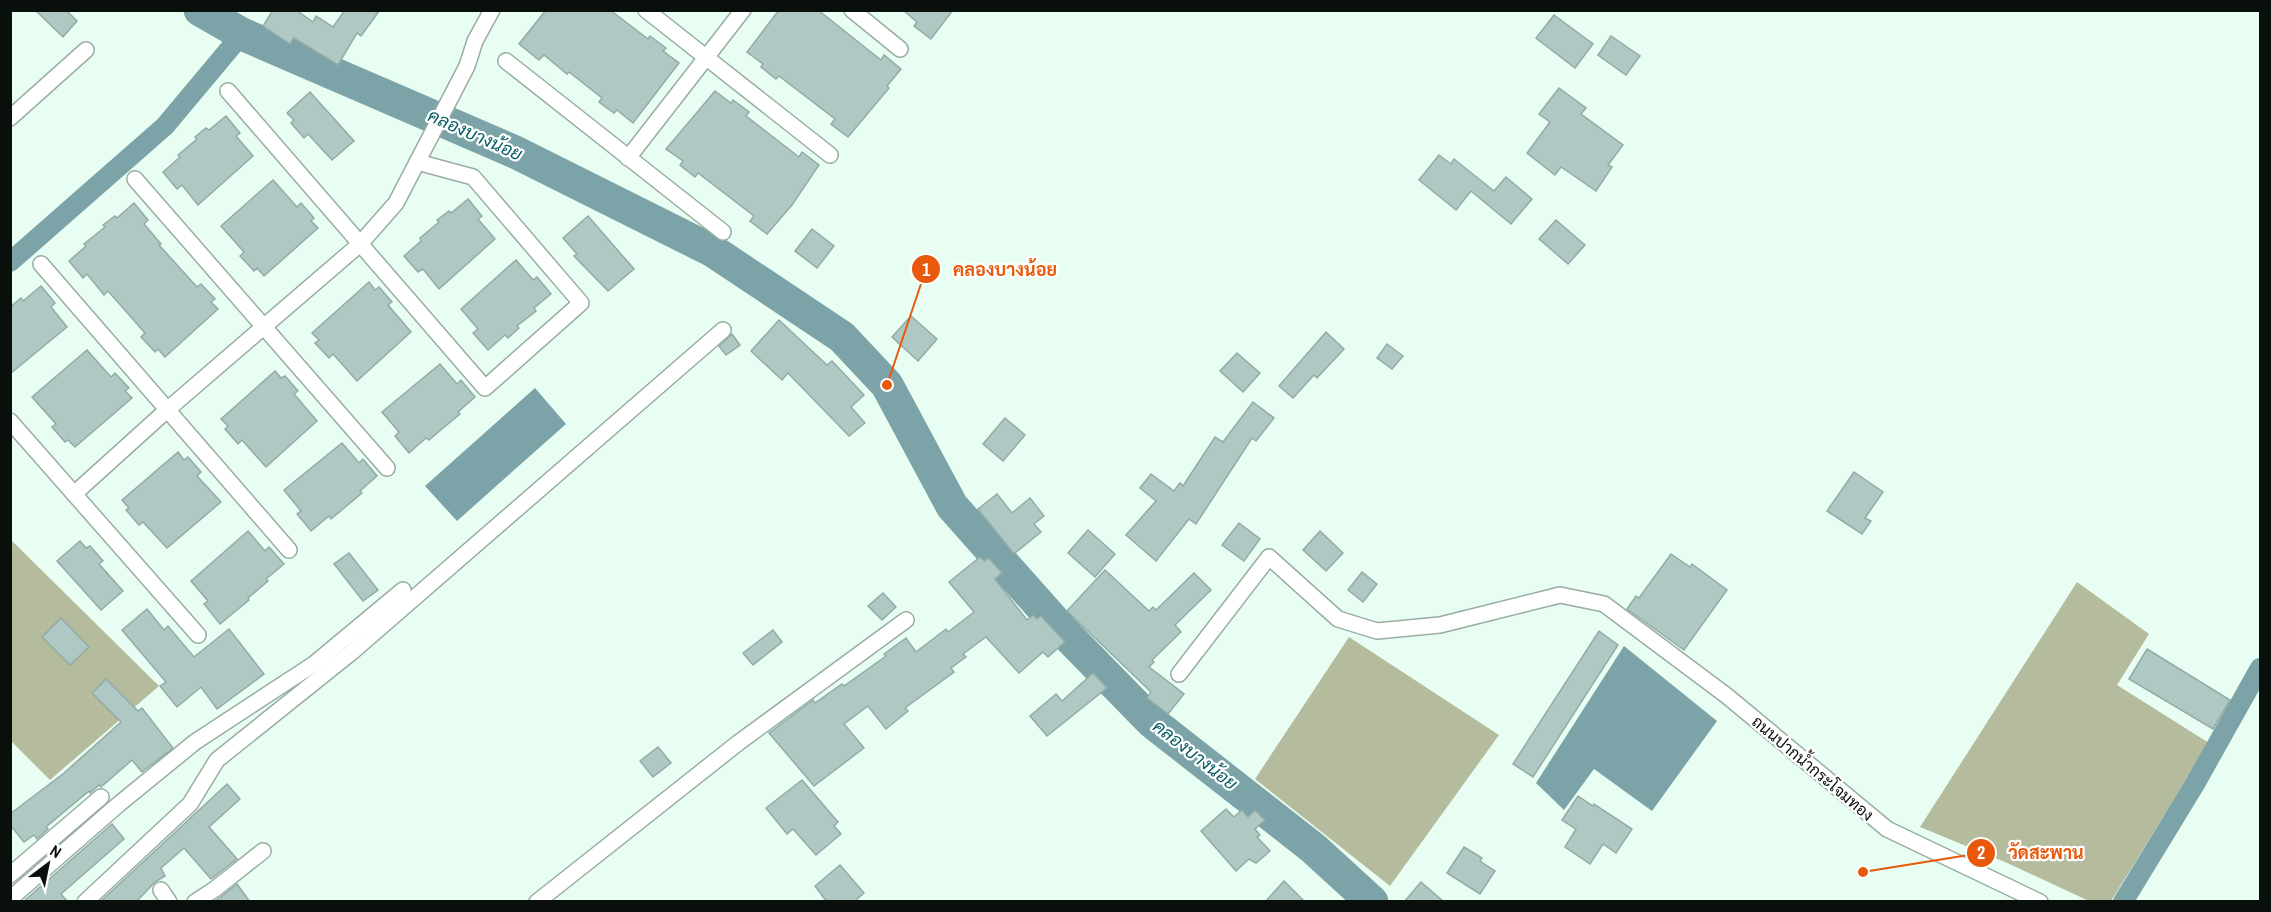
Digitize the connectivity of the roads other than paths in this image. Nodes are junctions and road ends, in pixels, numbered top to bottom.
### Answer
1 (492, 10) edge
2 (645, 10) edge
3 (743, 10) edge
4 (852, 10) edge
5 (900, 49) dead end
6 (86, 50) dead end
7 (706, 57) junction
8 (506, 61) dead end
9 (228, 91) dead end
10 (10, 118) edge
11 (830, 154) dead end
12 (628, 158) junction
13 (417, 162) junction
14 (135, 178) dead end
15 (723, 232) dead end
16 (360, 244) junction
17 (41, 264) dead end
18 (263, 327) junction
19 (723, 330) dead end
20 (167, 410) junction
21 (10, 421) edge
22 (387, 468) dead end
23 (74, 494) junction
24 (289, 550) dead end
25 (403, 590) dead end
26 (906, 620) dead end
27 (198, 635) dead end
28 (1179, 674) dead end
29 (101, 797) dead end
30 (263, 851) dead end
31 (10, 875) edge
32 (10, 899) edge
33 (85, 902) edge
34 (195, 902) edge
35 (537, 902) edge
36 (2040, 902) edge

1 - 13 street
2 - 7 street
3 - 7 street
4 - 5 street
6 - 10 street
7 - 11 street
7 - 12 street
8 - 12 street
9 - 16 street
12 - 15 street
13 - 16 street
13 - 16 street
14 - 18 street
16 - 18 street
17 - 20 street
18 - 20 street
18 - 22 street
19 - 33 street
20 - 23 street
20 - 24 street
21 - 23 street
23 - 27 street
25 - 32 street
26 - 35 street
28 - 36 street, ถนนปากน้ำกระโจมทอง
29 - 31 street
30 - 34 street

